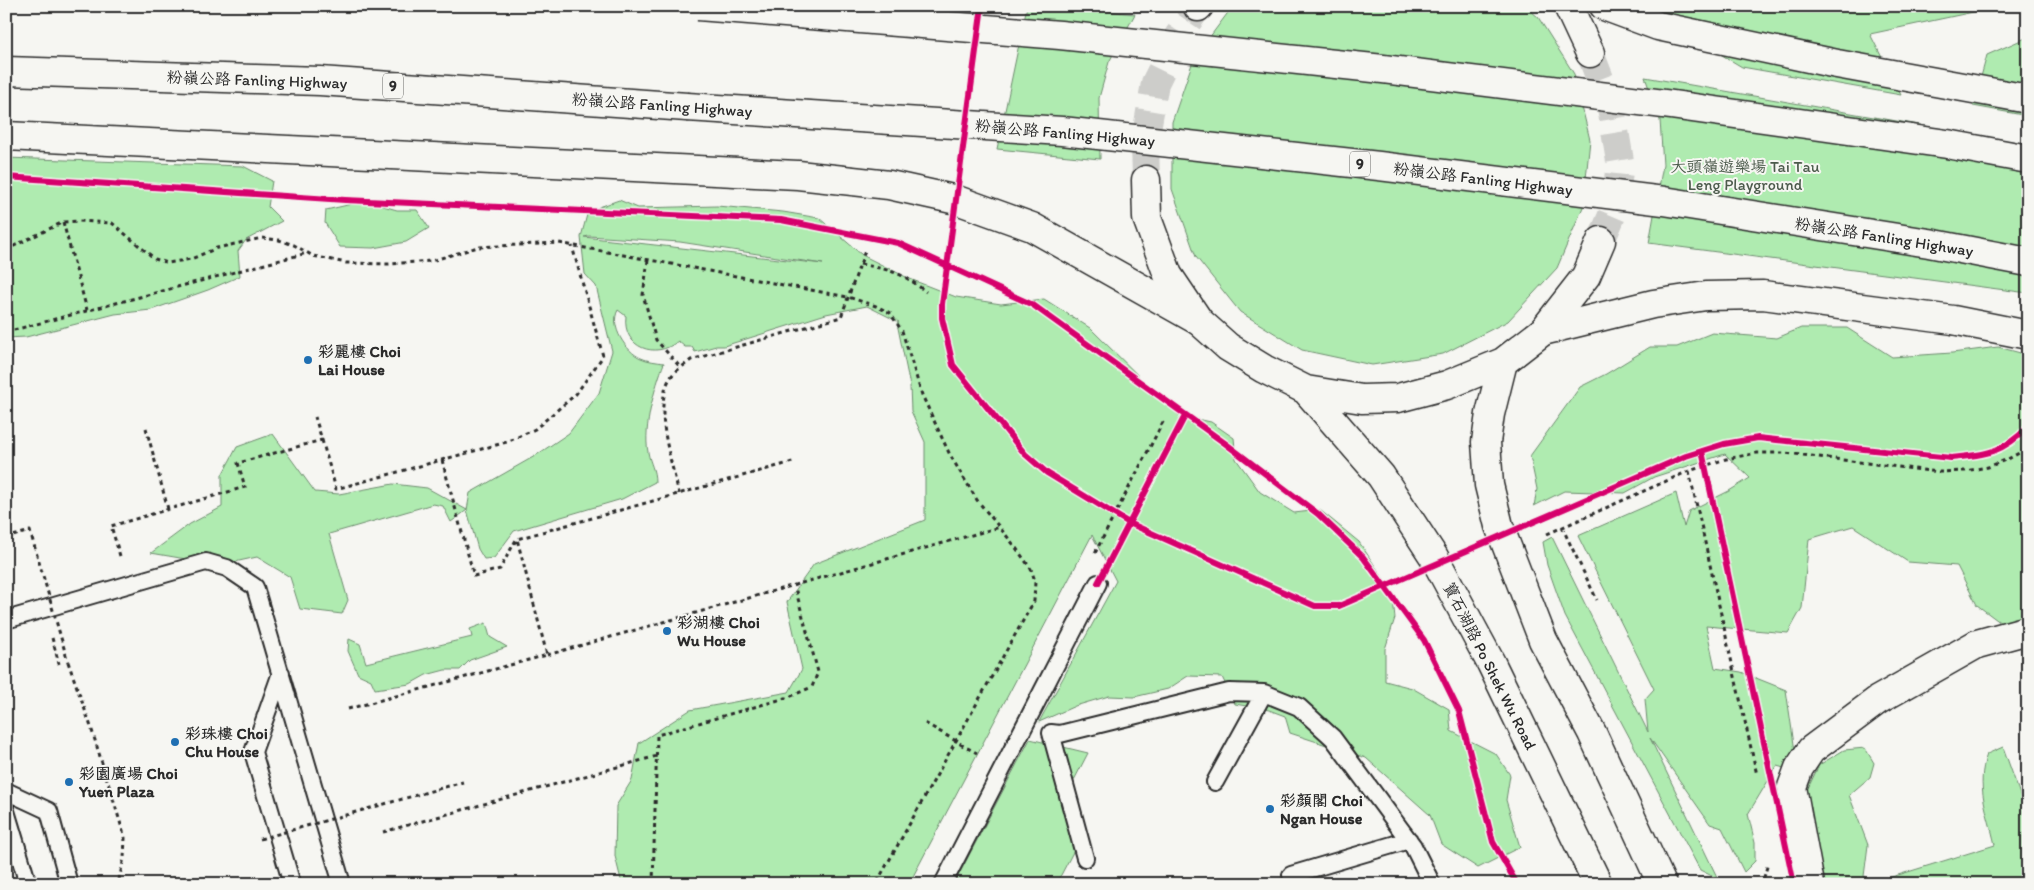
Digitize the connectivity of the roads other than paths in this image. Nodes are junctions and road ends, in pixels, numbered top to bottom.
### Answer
1 (698, 6) edge
2 (1568, 6) edge
3 (1604, 6) edge
4 (1590, 53) tunnel mouth
5 (6, 71) edge
6 (2028, 99) edge
7 (6, 136) edge
8 (2028, 159) edge
9 (1146, 180) tunnel mouth
10 (1601, 241) tunnel mouth
11 (2028, 262) edge
12 (1199, 321) junction
13 (1543, 331) junction
14 (2028, 335) edge
15 (1503, 362) junction
16 (1306, 390) junction
17 (1098, 583) dead end
18 (6, 620) edge
19 (2028, 630) edge
20 (282, 673) junction
21 (1264, 693) junction
22 (1215, 782) dead end
23 (6, 791) edge
24 (6, 811) edge
25 (1409, 840) junction
26 (1085, 858) dead end
27 (1291, 875) dead end
28 (28, 884) edge
29 (69, 884) edge
30 (292, 884) edge
31 (342, 884) edge
32 (943, 884) edge
33 (1432, 884) edge
34 (1598, 884) edge
35 (1662, 884) edge
36 (1810, 884) edge

1 - 8 main road, bridge
2 - 4 main road
3 - 6 main road
5 - 11 main road, 粉嶺公路 Fanling Highway / 9, bridge
7 - 12 main road
9 - 12 main road
10 - 13 main road
12 - 16 main road
13 - 14 main road
13 - 15 main road
15 - 16 main road
15 - 35 main road
16 - 34 main road, 寶石湖路 Po Shek Wu Road
17 - 32 lane
18 - 20 lane
19 - 36 main road
20 - 30 lane
20 - 31 lane
21 - 22 lane
21 - 25 lane
21 - 26 lane
23 - 29 lane
24 - 28 lane
25 - 27 lane
25 - 33 lane

